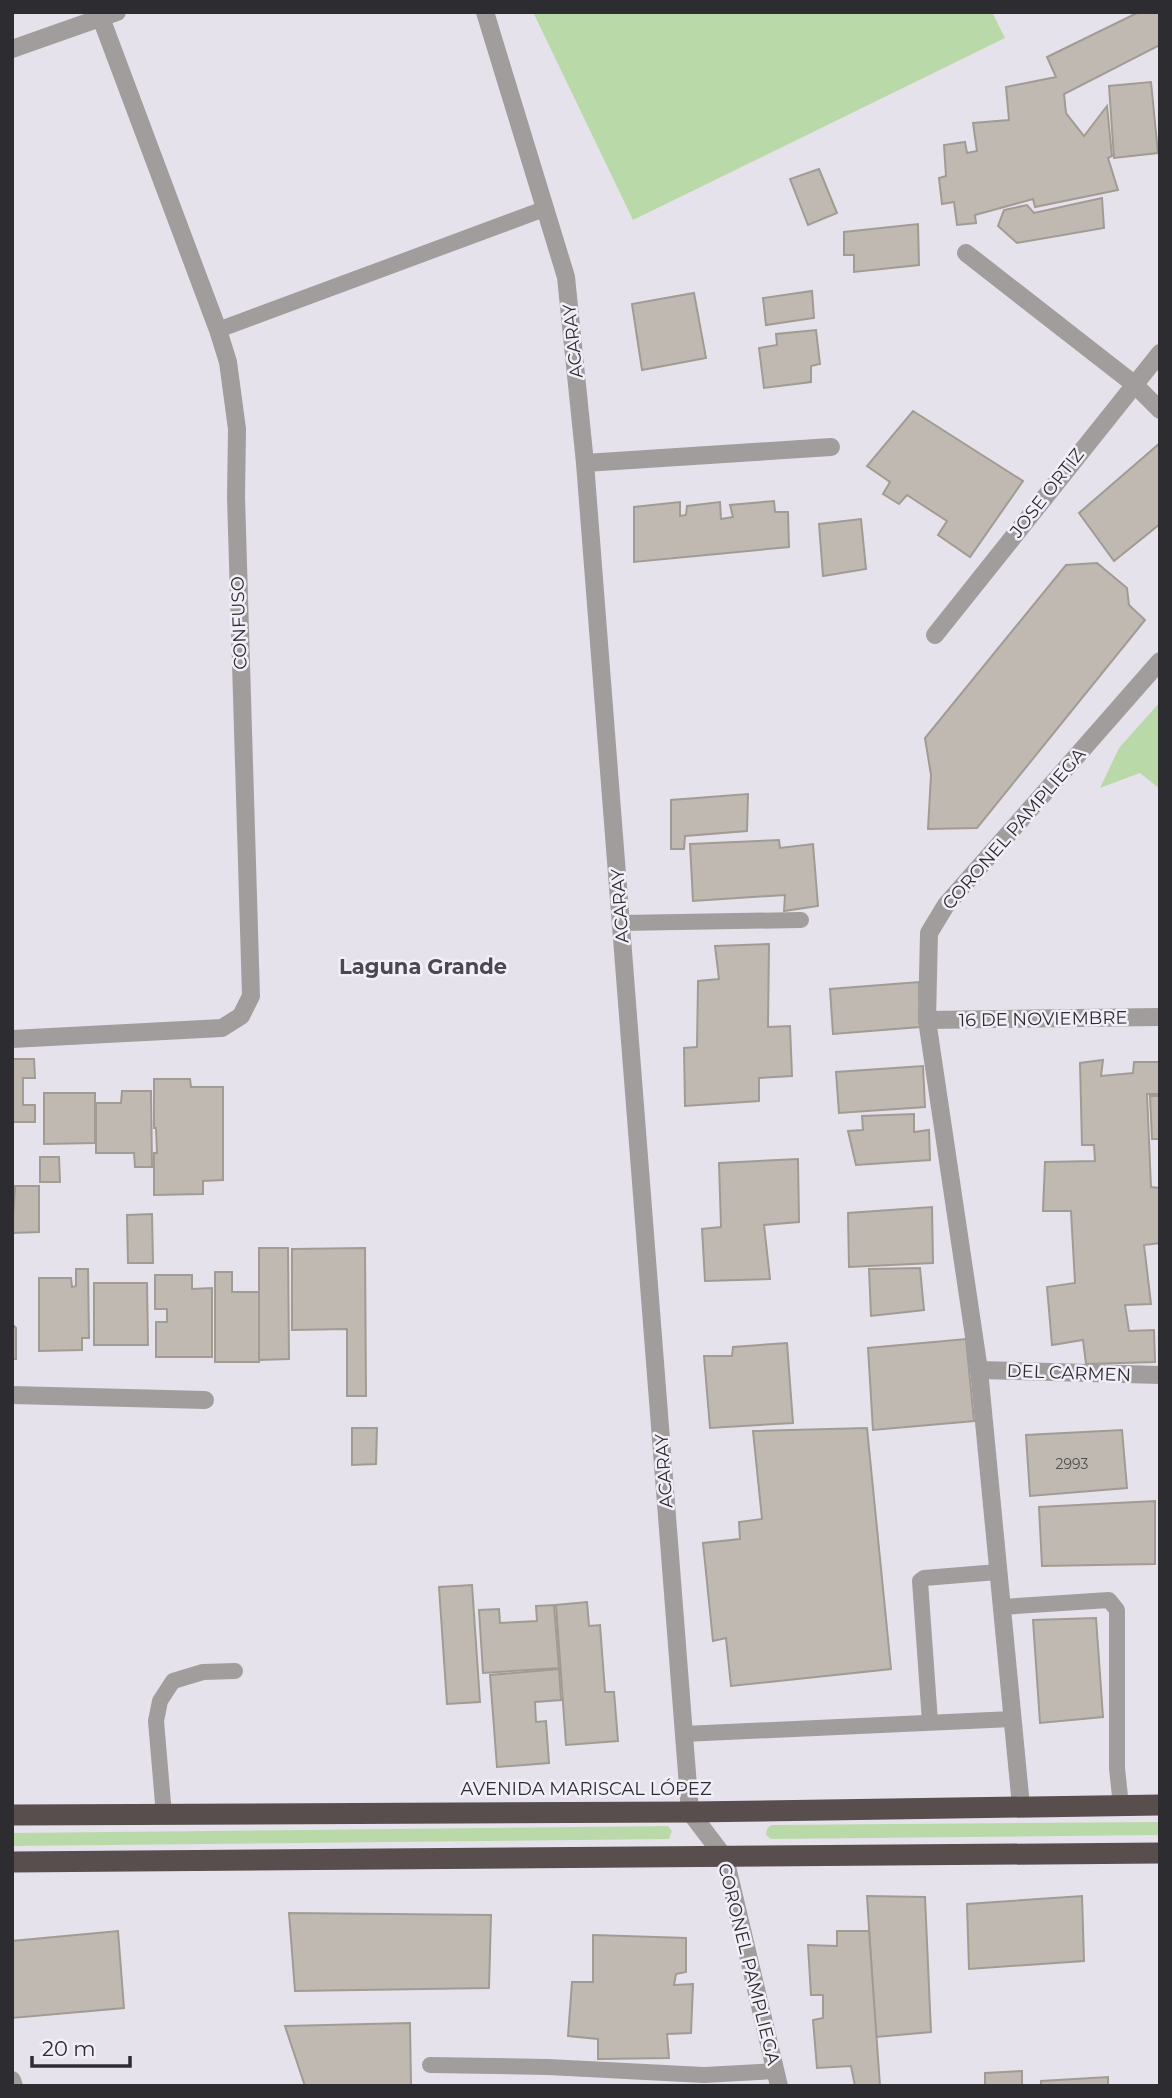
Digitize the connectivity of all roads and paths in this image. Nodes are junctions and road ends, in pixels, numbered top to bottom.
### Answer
1 (485, 12) edge
2 (109, 15) edge
3 (12, 49) edge
4 (544, 209) junction
5 (966, 253) dead end
6 (218, 330) junction
7 (1160, 353) edge
8 (1134, 384) junction
9 (1160, 410) edge
10 (831, 447) dead end
11 (585, 463) junction
12 (935, 635) dead end
13 (1160, 661) edge
14 (801, 920) dead end
15 (621, 923) junction
16 (1160, 1017) edge
17 (927, 1020) junction
18 (12, 1039) edge
19 (979, 1370) junction
20 (1160, 1375) edge
21 (12, 1395) edge
22 (205, 1400) dead end
23 (998, 1572) junction
24 (1001, 1606) junction
25 (235, 1671) dead end
26 (1012, 1719) junction
27 (930, 1722) junction
28 (684, 1734) junction
29 (1121, 1805) junction
30 (1160, 1805) edge
31 (1021, 1807) junction
32 (690, 1812) junction
33 (12, 1815) edge
34 (164, 1815) junction
35 (1160, 1853) edge
36 (725, 1858) junction
37 (12, 1862) edge
38 (430, 2065) dead end
39 (777, 2078) edge
40 (12, 2080) edge
41 (14, 2086) edge

1 - 4 street, ACARAY
2 - 3 street
2 - 6 street, CONFUSO
4 - 6 lane
4 - 11 street, ACARAY
5 - 8 street
6 - 18 street, CONFUSO
7 - 8 street, JOSE ORTIZ
8 - 9 street
8 - 12 street, JOSE ORTIZ
10 - 11 street
11 - 15 street, ACARAY
13 - 17 street, CORONEL PAMPLIEGA
14 - 15 lane
15 - 28 street, ACARAY
16 - 17 street, 16 DE NOVIEMBRE
17 - 19 street, CORONEL PAMPLIEGA
19 - 20 street, DEL CARMEN
19 - 23 street, CORONEL PAMPLIEGA
21 - 22 street
23 - 24 street, CORONEL PAMPLIEGA
23 - 27 lane
24 - 26 street, CORONEL PAMPLIEGA
24 - 29 lane
25 - 34 lane
26 - 27 lane
26 - 31 street, CORONEL PAMPLIEGA
27 - 28 lane
28 - 32 street, ACARAY
29 - 30 highway, AVENIDA MARISCAL LÓPEZ
29 - 31 highway, AVENIDA MARISCAL LÓPEZ
31 - 32 highway, AVENIDA MARISCAL LÓPEZ
32 - 34 highway, AVENIDA MARISCAL LÓPEZ
32 - 36 street, CORONEL PAMPLIEGA
33 - 34 highway, AVENIDA MARISCAL LÓPEZ
35 - 36 highway
36 - 37 highway
36 - 39 street, CORONEL PAMPLIEGA
38 - 39 lane
40 - 41 street

